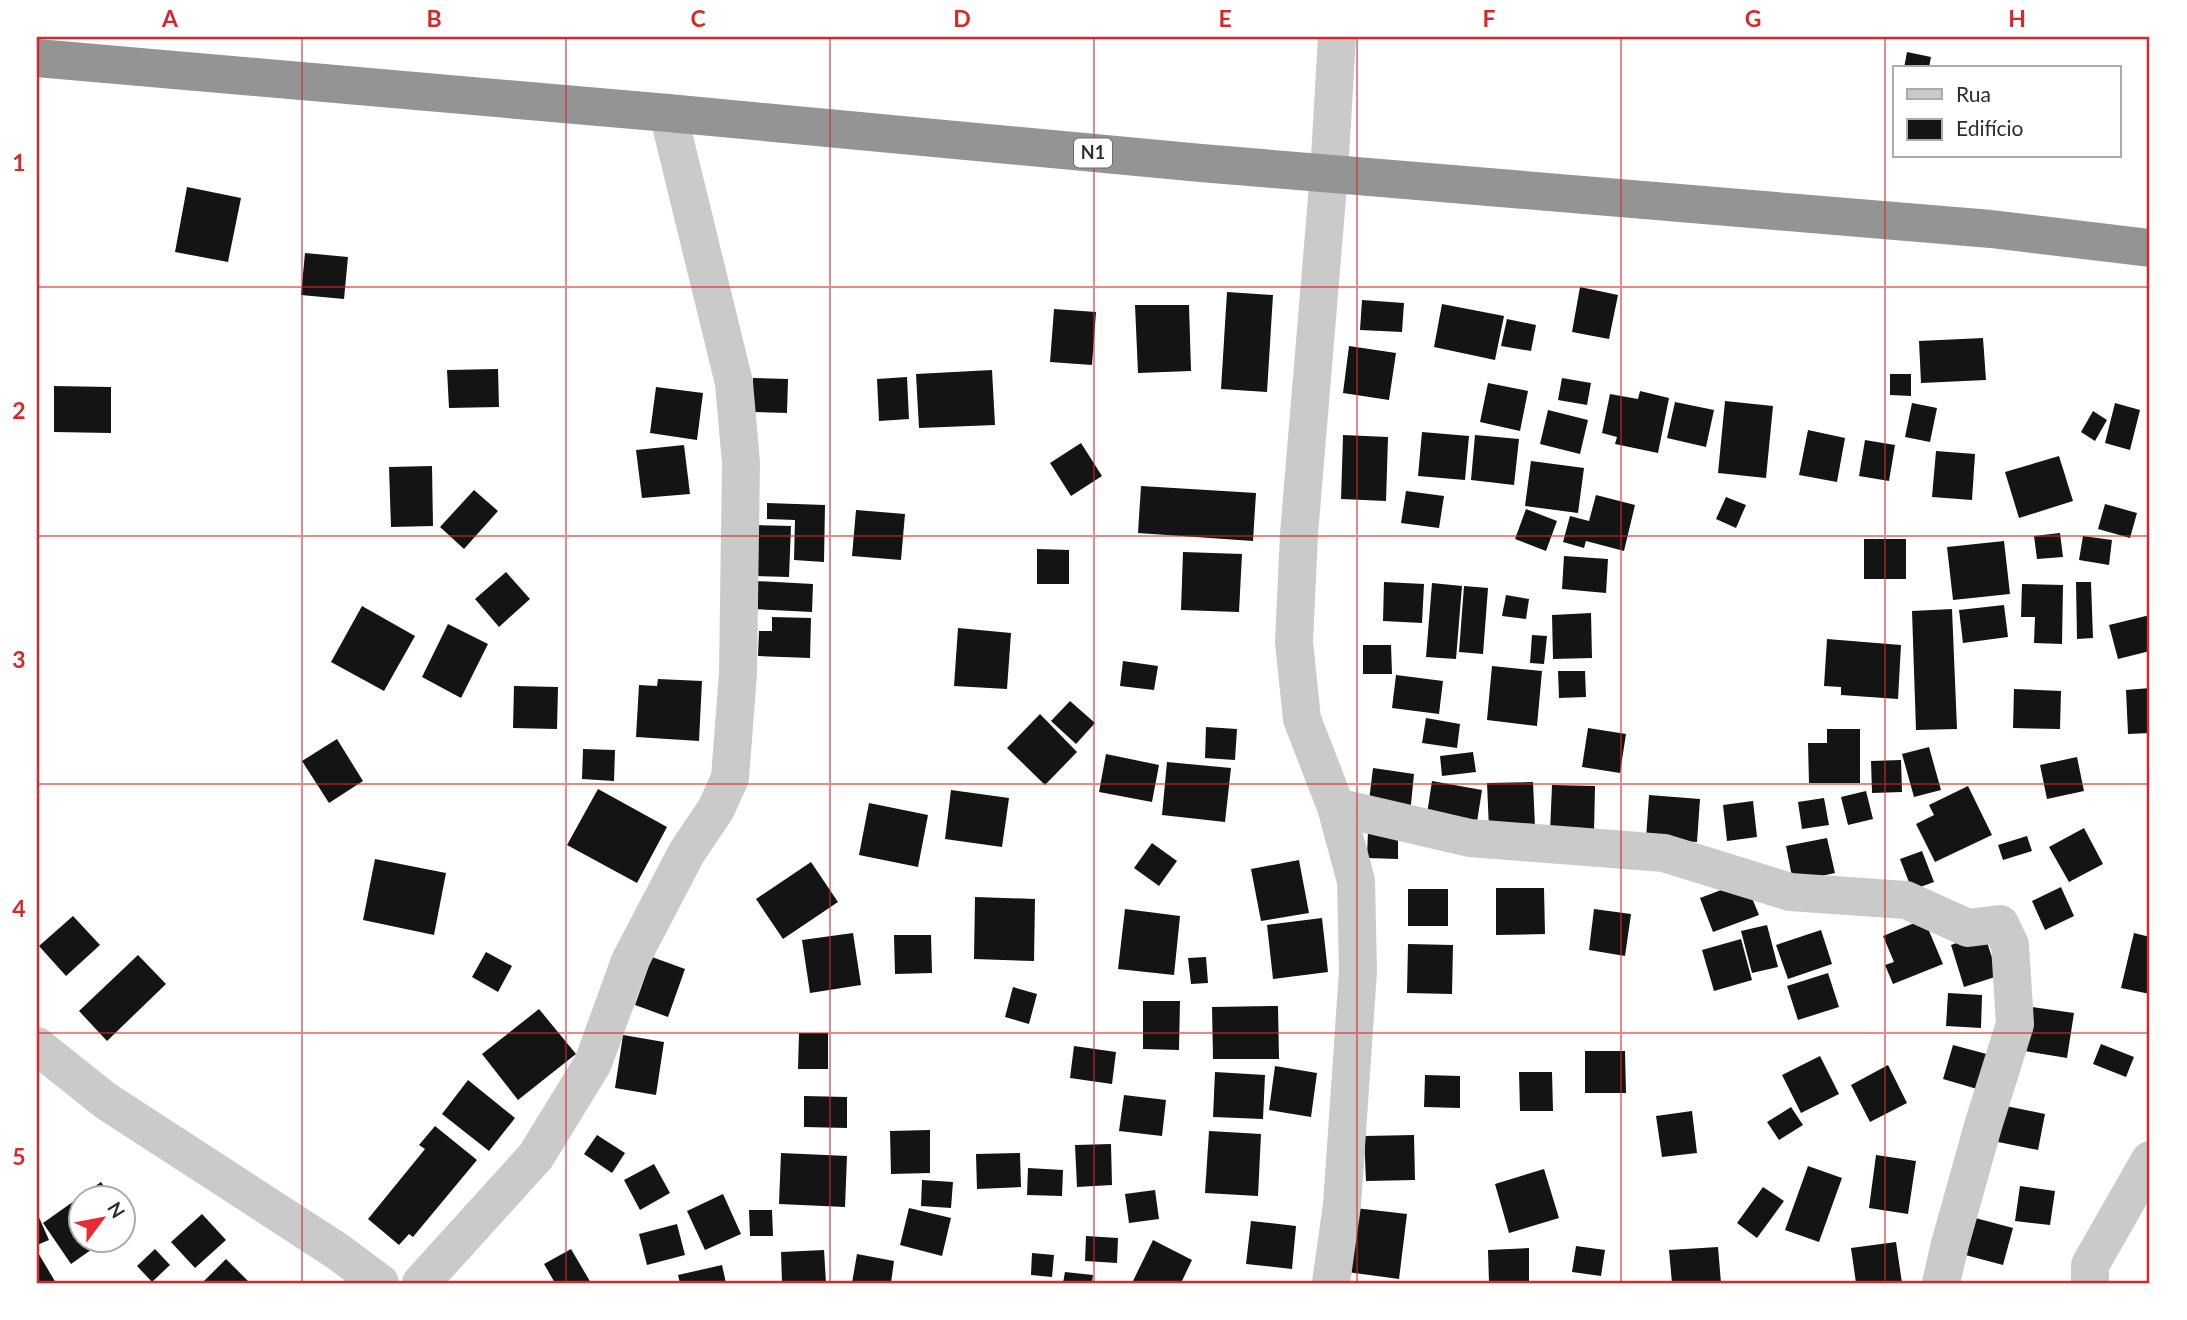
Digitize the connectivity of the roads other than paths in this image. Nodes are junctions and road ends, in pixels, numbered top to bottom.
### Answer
1 (1337, 37) edge
2 (37, 58) edge
3 (668, 113) junction
4 (1329, 174) junction
5 (2150, 248) edge
6 (1336, 807) junction
7 (37, 1046) edge
8 (2150, 1160) edge
9 (380, 1283) edge
10 (421, 1283) edge
11 (1331, 1283) edge
12 (1941, 1283) edge
13 (2090, 1283) edge

1 - 4 street
2 - 3 highway, N1
3 - 4 highway, N1
3 - 10 street
4 - 5 highway, N1
4 - 6 street
6 - 11 street
6 - 12 street
7 - 9 street
8 - 13 street

